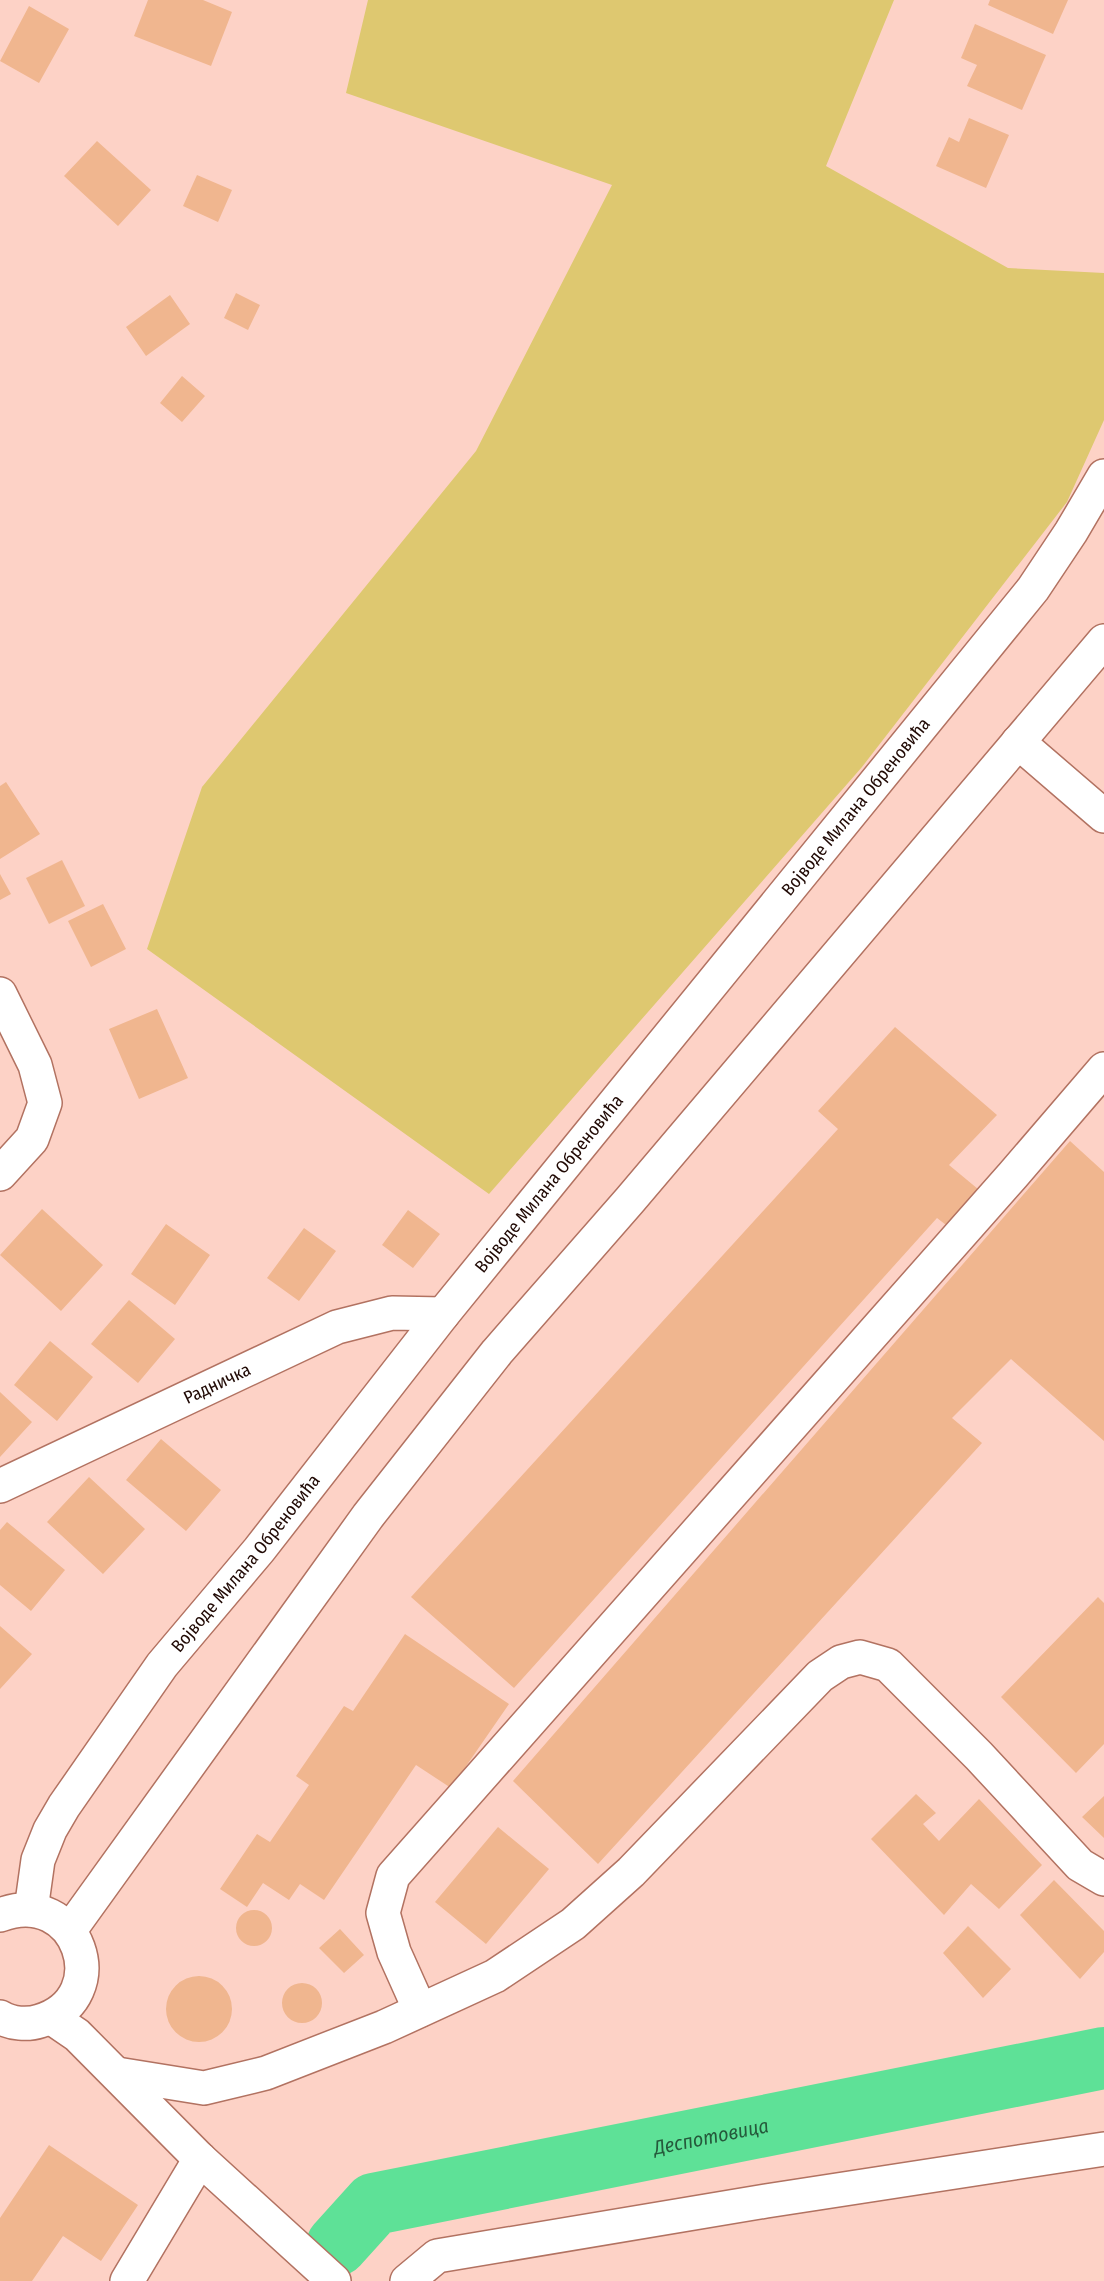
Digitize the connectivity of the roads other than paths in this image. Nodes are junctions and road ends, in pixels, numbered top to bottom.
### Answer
1 (1104, 476) edge
2 (1102, 648) edge
3 (1018, 742) junction
4 (1104, 816) edge
5 (0, 994) edge
6 (1104, 1069) edge
7 (0, 1174) edge
8 (443, 1314) junction
9 (0, 1486) edge
10 (1104, 1880) edge
11 (15, 1913) edge
12 (70, 1930) junction
13 (420, 2010) junction
14 (0, 2017) edge
15 (51, 2018) junction
16 (117, 2074) junction
17 (1104, 2149) edge
18 (200, 2159) junction
19 (127, 2281) edge
20 (334, 2281) edge
21 (407, 2281) edge

1 - 8 street, Војводе Милана Обреновића
2 - 3 street
3 - 4 street
3 - 12 street
5 - 7 street
6 - 13 street
8 - 9 street, Радничка
8 - 11 street, Војводе Милана Обреновића
10 - 13 street
11 - 12 street
12 - 15 street
13 - 16 street
14 - 15 street
15 - 16 street
16 - 18 street
17 - 21 street
18 - 19 street
18 - 20 street

